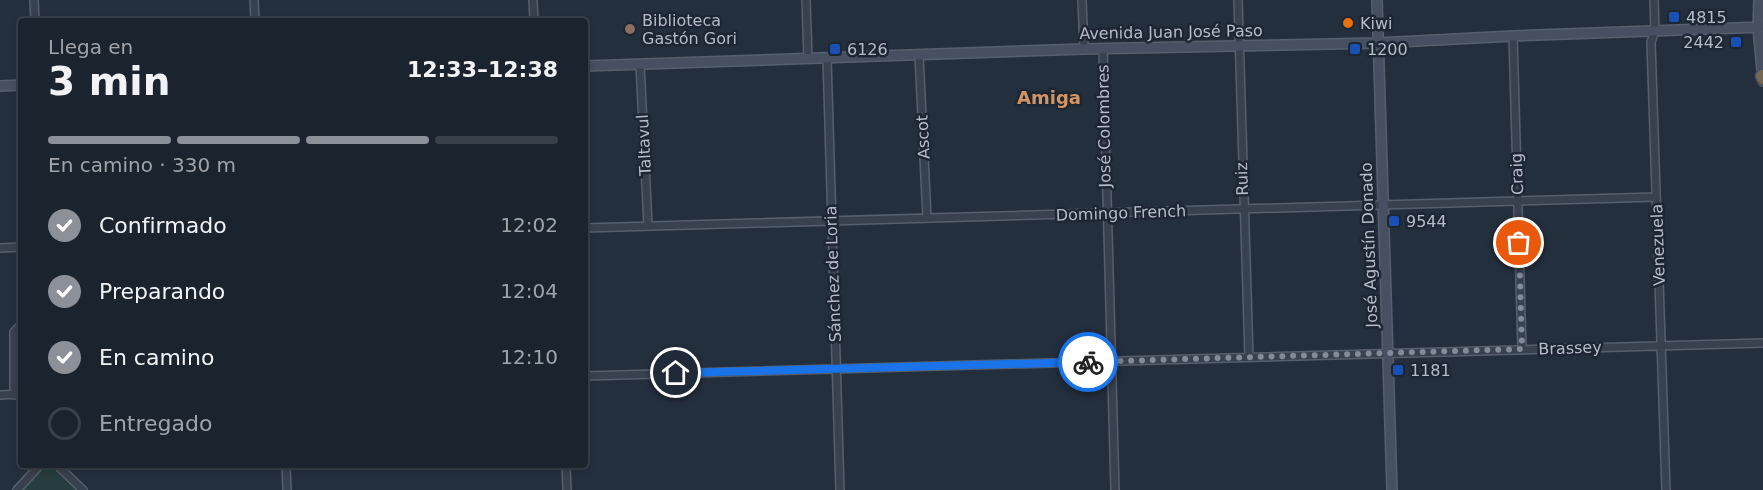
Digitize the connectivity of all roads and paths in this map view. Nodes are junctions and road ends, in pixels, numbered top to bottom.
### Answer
1 (34, 0) edge
2 (254, 0) edge
3 (533, 0) edge
4 (806, 0) edge
5 (1082, 0) edge
6 (1238, 0) edge
7 (1377, 0) edge
8 (1654, 0) edge
9 (1759, 0) edge
10 (35, 18) edge
11 (255, 18) edge
12 (534, 18) edge
13 (1761, 28) edge
14 (1654, 31) junction
15 (1513, 36) junction
16 (1378, 43) junction
17 (1238, 46) junction
18 (1084, 49) junction
19 (1103, 49) junction
20 (920, 55) junction
21 (808, 58) junction
22 (826, 58) junction
23 (640, 64) junction
24 (588, 66) edge
25 (1763, 78) edge
26 (18, 85) edge
27 (0, 86) edge
28 (1656, 197) junction
29 (1518, 201) junction
30 (1383, 204) junction
31 (1243, 209) junction
32 (1106, 213) junction
33 (927, 218) junction
34 (832, 221) junction
35 (648, 226) junction
36 (588, 228) edge
37 (18, 247) edge
38 (0, 248) edge
39 (18, 328) edge
40 (1763, 342) edge
41 (1662, 345) junction
42 (1522, 349) junction
43 (1387, 352) junction
44 (1249, 357) junction
45 (1110, 361) junction
46 (836, 369) junction
47 (588, 376) edge
48 (17, 394) edge
49 (0, 395) edge
50 (36, 468) edge
51 (60, 468) edge
52 (286, 468) edge
53 (566, 468) edge
54 (16, 490) edge
55 (83, 490) edge
56 (287, 490) edge
57 (567, 490) edge
58 (840, 490) edge
59 (1115, 490) edge
60 (1392, 490) edge
61 (1666, 490) edge

1 - 10 street
2 - 11 street
3 - 12 street
4 - 21 street
5 - 18 street, José Colombres
6 - 17 street, Ruiz
7 - 16 main road, José Agustín Donado
8 - 14 street, Venezuela
9 - 13 main road
13 - 14 main road, Avenida Juan José Paso
13 - 25 main road
14 - 15 main road, Avenida Juan José Paso
14 - 28 street, Venezuela
15 - 16 main road, Avenida Juan José Paso
15 - 29 street, Craig
16 - 17 main road, Avenida Juan José Paso
16 - 30 main road, José Agustín Donado
17 - 19 main road, Avenida Juan José Paso
17 - 31 street, Ruiz
18 - 19 main road, Avenida Juan José Paso
18 - 20 main road, Avenida Juan José Paso
19 - 32 street, José Colombres
20 - 22 main road, Avenida Juan José Paso
20 - 33 street, Ascot
21 - 22 main road, Avenida Juan José Paso
21 - 23 main road, Avenida Juan José Paso
22 - 34 street, Sánchez de Loria
23 - 24 main road, Avenida Juan José Paso
23 - 35 street, Taltavul
26 - 27 main road
28 - 29 street, Domingo French
28 - 41 street, Venezuela
29 - 30 street, Domingo French
29 - 42 street, Craig
30 - 31 street, Domingo French
30 - 43 main road, José Agustín Donado
31 - 32 street, Domingo French
31 - 44 street, Ruiz
32 - 33 street, Domingo French
32 - 45 street, José Colombres
33 - 34 street, Domingo French
34 - 35 street, Domingo French
34 - 46 street, Sánchez de Loria
35 - 36 street, Domingo French
37 - 38 street
39 - 48 street
40 - 41 street, Brassey
41 - 42 street, Brassey
41 - 61 street, Venezuela
42 - 43 street, Brassey
43 - 44 street, Brassey
43 - 60 main road, José Agustín Donado
44 - 45 street, Brassey
45 - 46 street, Brassey
45 - 59 street, José Colombres
46 - 47 street, Brassey
46 - 58 street, Sánchez de Loria
48 - 49 street
50 - 54 street
51 - 55 street
52 - 56 street
53 - 57 street

